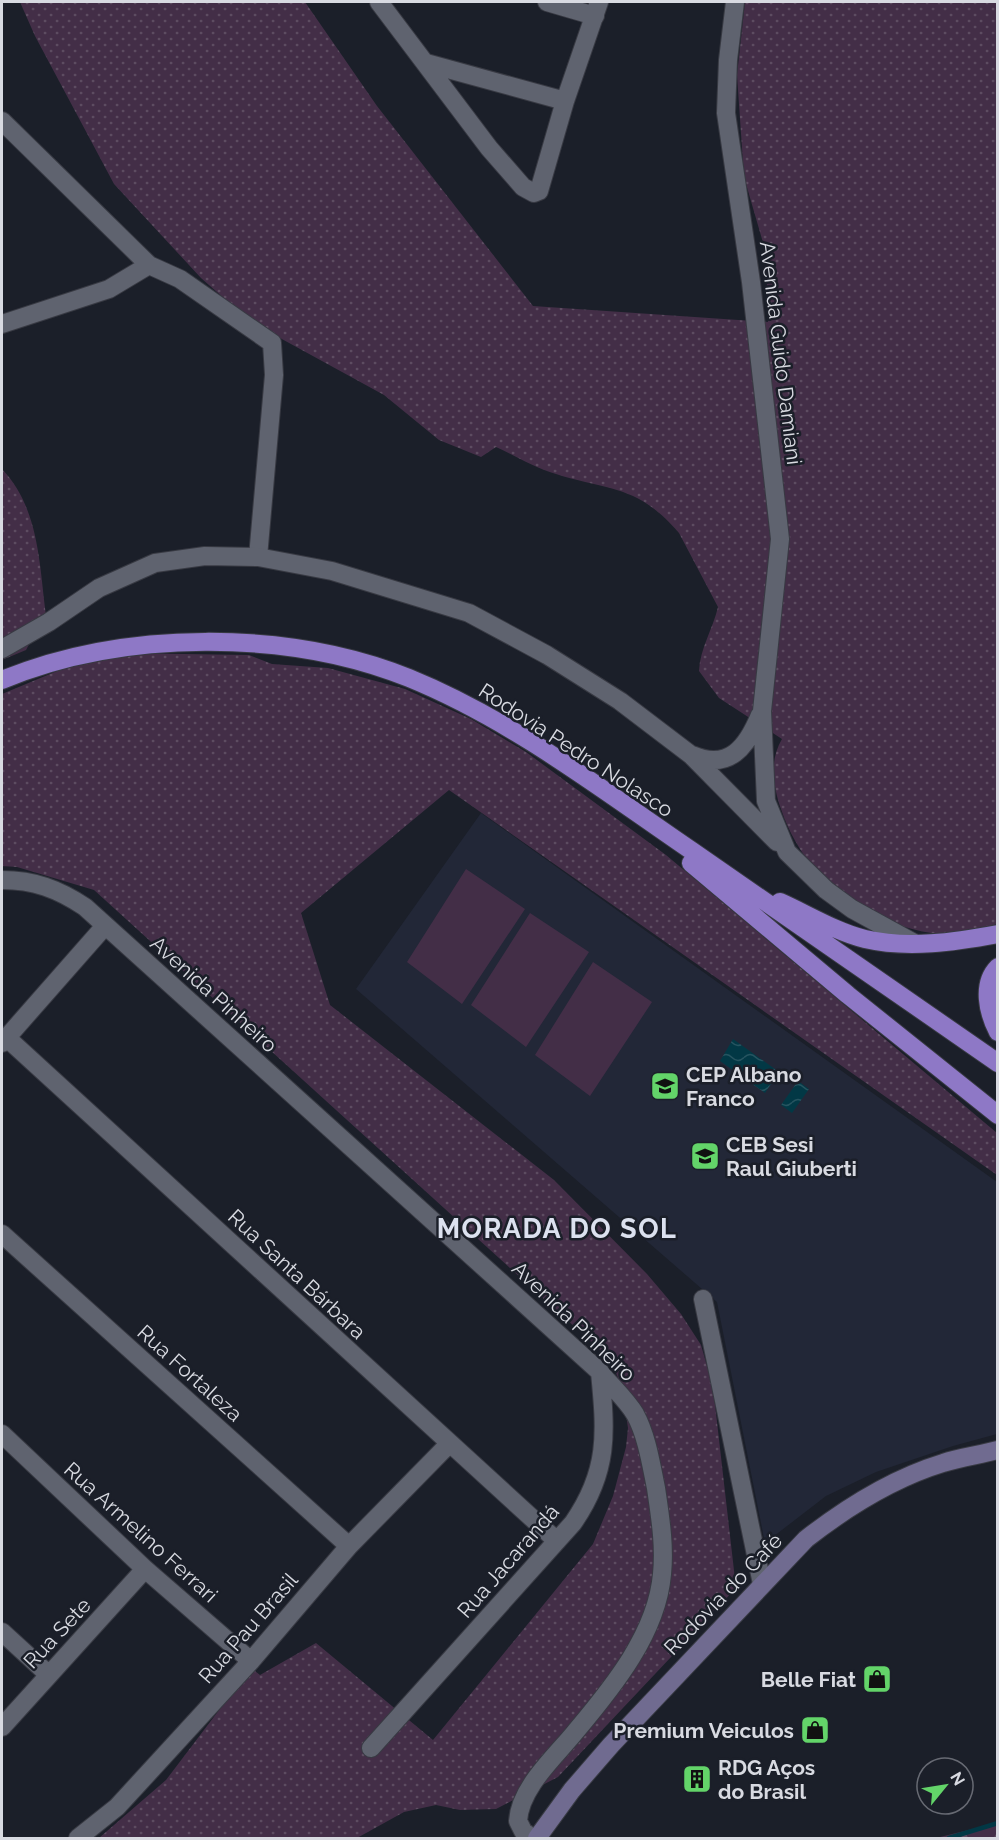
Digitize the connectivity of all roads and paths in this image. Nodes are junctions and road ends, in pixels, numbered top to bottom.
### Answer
1 (379, 2) edge
2 (547, 2) edge
3 (735, 2) edge
4 (597, 9) edge
5 (426, 63) junction
6 (565, 101) junction
7 (2, 121) edge
8 (149, 265) junction
9 (2, 324) edge
10 (258, 557) junction
11 (2, 649) edge
12 (2, 680) edge
13 (762, 711) junction
14 (691, 755) junction
15 (597, 786) junction
16 (787, 852) junction
17 (2, 880) edge
18 (741, 885) junction
19 (104, 927) junction
20 (998, 934) edge
21 (914, 943) junction
22 (998, 967) edge
23 (998, 1032) edge
24 (4, 1041) edge
25 (998, 1063) edge
26 (998, 1115) edge
27 (2, 1234) edge
28 (703, 1299) dead end
29 (600, 1372) junction
30 (2, 1434) edge
31 (449, 1444) junction
32 (996, 1451) edge
33 (557, 1541) junction
34 (349, 1546) junction
35 (145, 1569) junction
36 (762, 1584) junction
37 (2, 1632) edge
38 (251, 1661) junction
39 (48, 1674) junction
40 (2, 1727) edge
41 (371, 1748) dead end
42 (78, 1839) edge
43 (532, 1839) edge
44 (537, 1839) edge

1 - 5 street
2 - 4 street
3 - 13 street, Avenida Guido Damiani
4 - 6 street
5 - 6 street
5 - 6 street
7 - 8 street
8 - 9 street
8 - 10 street
10 - 11 street
10 - 14 street
12 - 15 highway, Rodovia Pedro Nolasco
13 - 14 street, Avenida Guido Damiani
13 - 16 street, Avenida Guido Damiani
14 - 16 street
15 - 18 highway, Rodovia Pedro Nolasco
15 - 26 highway
16 - 21 street, Avenida Guido Damiani
17 - 19 street, Avenida Pinheiro
18 - 21 highway
18 - 25 highway, Rodovia Pedro Nolasco
19 - 24 street
19 - 29 street, Avenida Pinheiro
20 - 21 highway
22 - 23 highway
24 - 31 street, Rua Santa Bárbara
27 - 34 street, Rua Fortaleza
28 - 36 street
29 - 33 street, Rua Jacarandá
29 - 43 street, Avenida Pinheiro
30 - 35 street, Rua Armelino Ferrari
31 - 33 street, Rua Santa Bárbara
31 - 34 street, Rua Pau Brasil
32 - 36 main road, Rodovia do Café
33 - 41 street, Rua Jacarandá
34 - 38 street, Rua Pau Brasil
35 - 38 street, Rua Armelino Ferrari
35 - 39 street, Rua Sete
36 - 44 main road, Rodovia do Café
37 - 39 street
38 - 42 street, Rua Pau Brasil
39 - 40 street, Rua Sete

